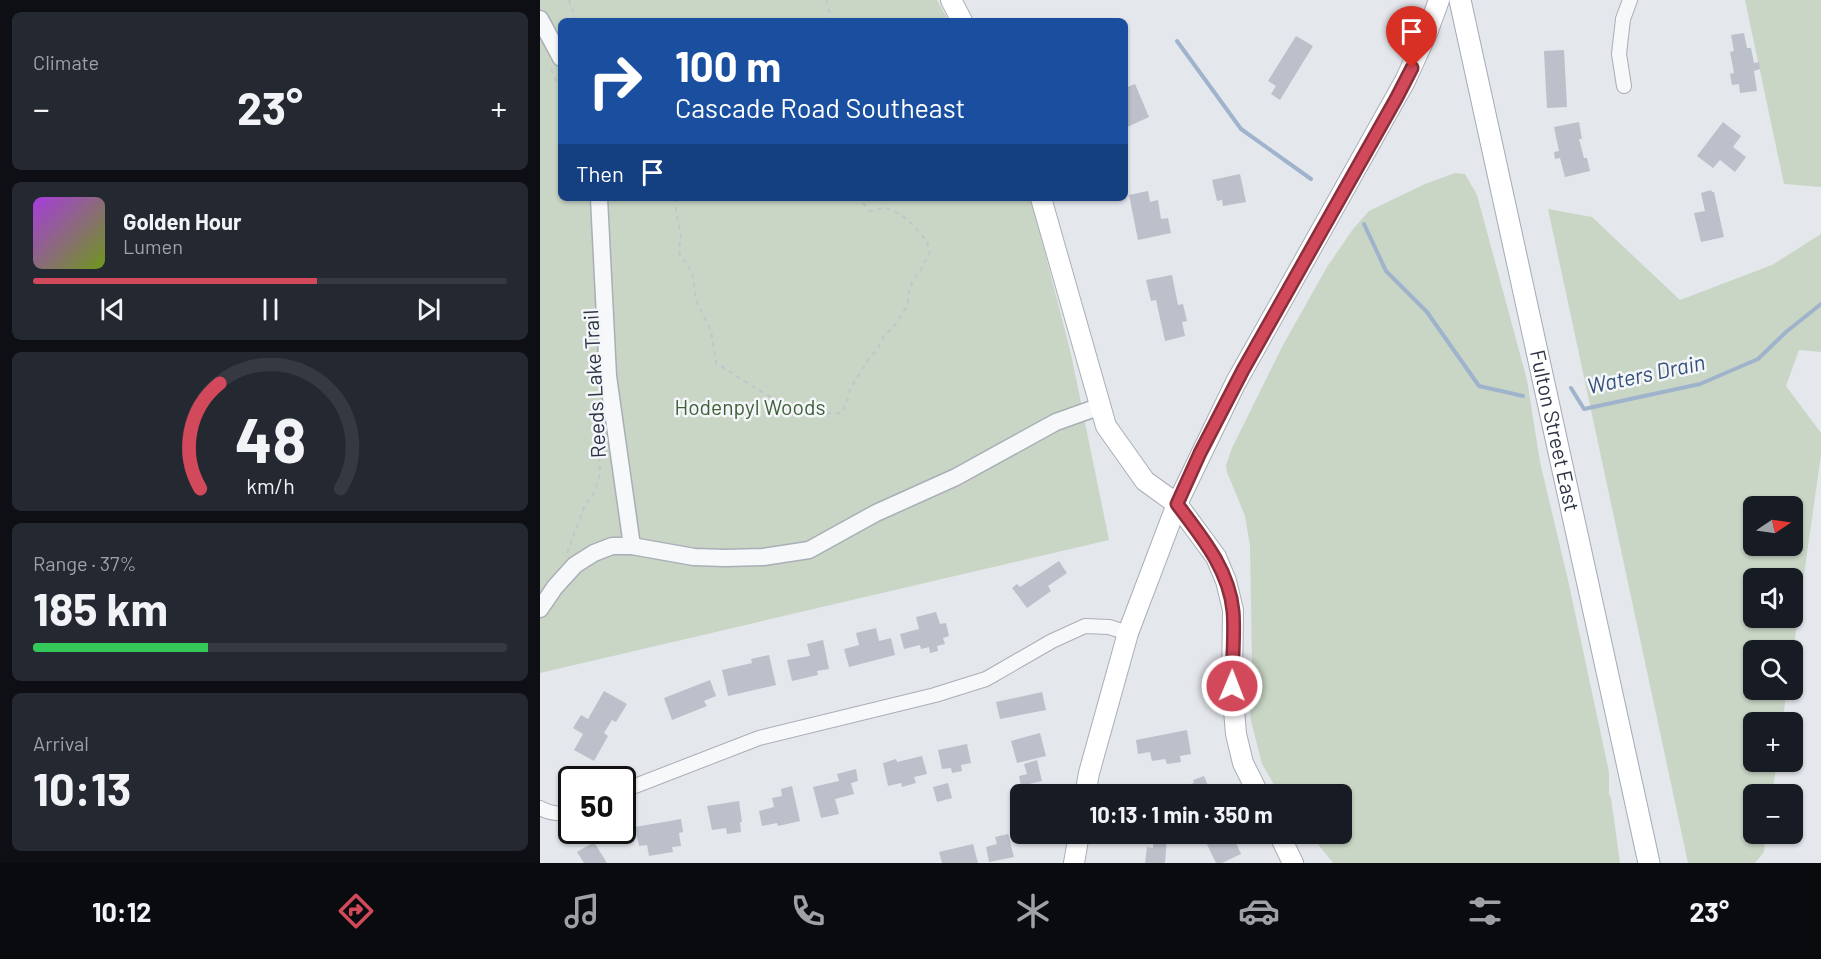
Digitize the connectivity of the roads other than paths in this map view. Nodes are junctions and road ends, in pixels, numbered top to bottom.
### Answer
1 (951, 0) edge
2 (1439, 0) edge
3 (1460, 0) edge
4 (1630, 0) edge
5 (960, 18) edge
6 (540, 19) edge
7 (558, 52) edge
8 (1624, 86) dead end
9 (599, 201) edge
10 (1042, 201) edge
11 (1101, 406) junction
12 (1177, 504) junction
13 (632, 546) junction
14 (540, 609) edge
15 (1128, 633) junction
16 (1087, 784) edge
17 (1254, 784) edge
18 (636, 786) edge
19 (540, 808) edge
20 (558, 813) edge
21 (1077, 844) edge
22 (1283, 844) edge
23 (1074, 863) edge
24 (1293, 863) edge
25 (1649, 863) edge

1 - 5 main road
2 - 12 main road
3 - 25 main road, Fulton Street East
4 - 8 street
6 - 7 street
9 - 13 street
10 - 11 main road
11 - 12 main road
11 - 13 street
12 - 15 main road
12 - 17 main road
13 - 14 street
15 - 16 main road
15 - 18 street
19 - 20 street
21 - 23 main road
22 - 24 main road

